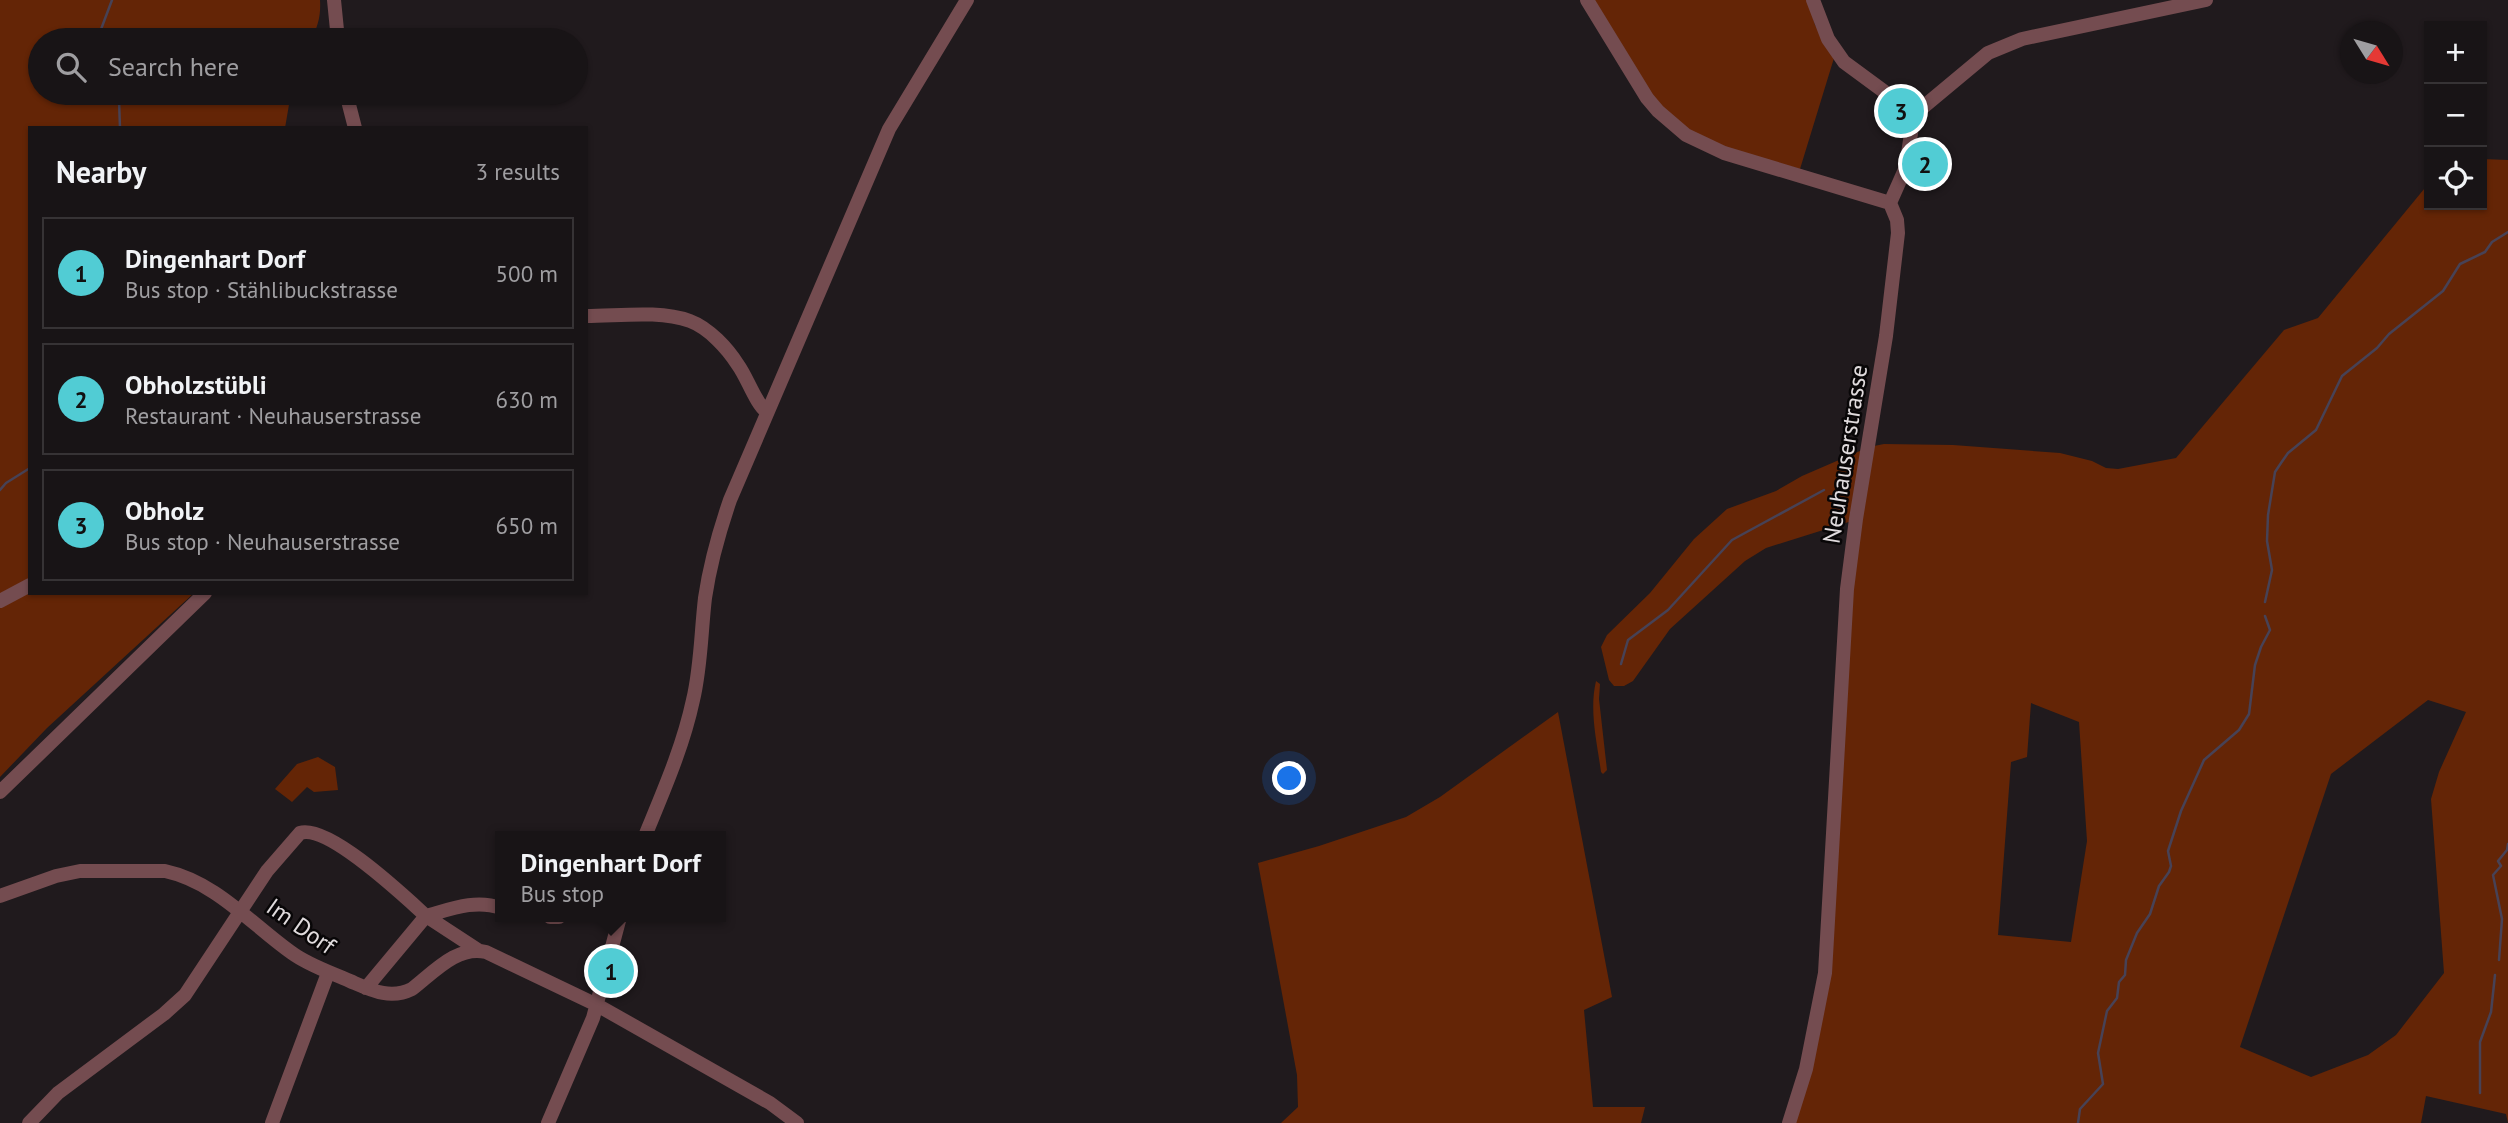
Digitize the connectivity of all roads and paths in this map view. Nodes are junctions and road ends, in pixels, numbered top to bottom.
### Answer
1 (334, 0) edge
2 (967, 0) edge
3 (1587, 0) edge
4 (1813, 0) edge
5 (2206, 0) edge
6 (337, 28) edge
7 (349, 105) edge
8 (1916, 115) junction
9 (354, 126) edge
10 (1890, 203) junction
11 (588, 316) edge
12 (766, 411) junction
13 (28, 586) edge
14 (203, 595) edge
15 (0, 601) edge
16 (0, 792) edge
17 (647, 831) edge
18 (0, 896) edge
19 (495, 906) edge
20 (240, 910) junction
21 (426, 916) junction
22 (619, 922) edge
23 (478, 950) junction
24 (328, 973) junction
25 (366, 988) junction
26 (597, 1005) junction
27 (29, 1123) edge
28 (272, 1123) edge
29 (548, 1123) edge
30 (797, 1123) edge
31 (1789, 1123) edge

1 - 6 street
2 - 12 street
3 - 10 street
4 - 8 street
5 - 8 street
7 - 9 street
8 - 10 street
10 - 31 street, Neuhauserstrasse
11 - 12 street
12 - 17 street
13 - 15 street
14 - 16 street
18 - 20 street
19 - 21 street
20 - 21 street, Im Dorf
20 - 24 street, Im Dorf
20 - 27 street
21 - 23 street
21 - 25 street
22 - 26 street
23 - 25 street, Im Dorf
23 - 26 street
24 - 25 street, Im Dorf
24 - 28 street
26 - 29 street
26 - 30 street

